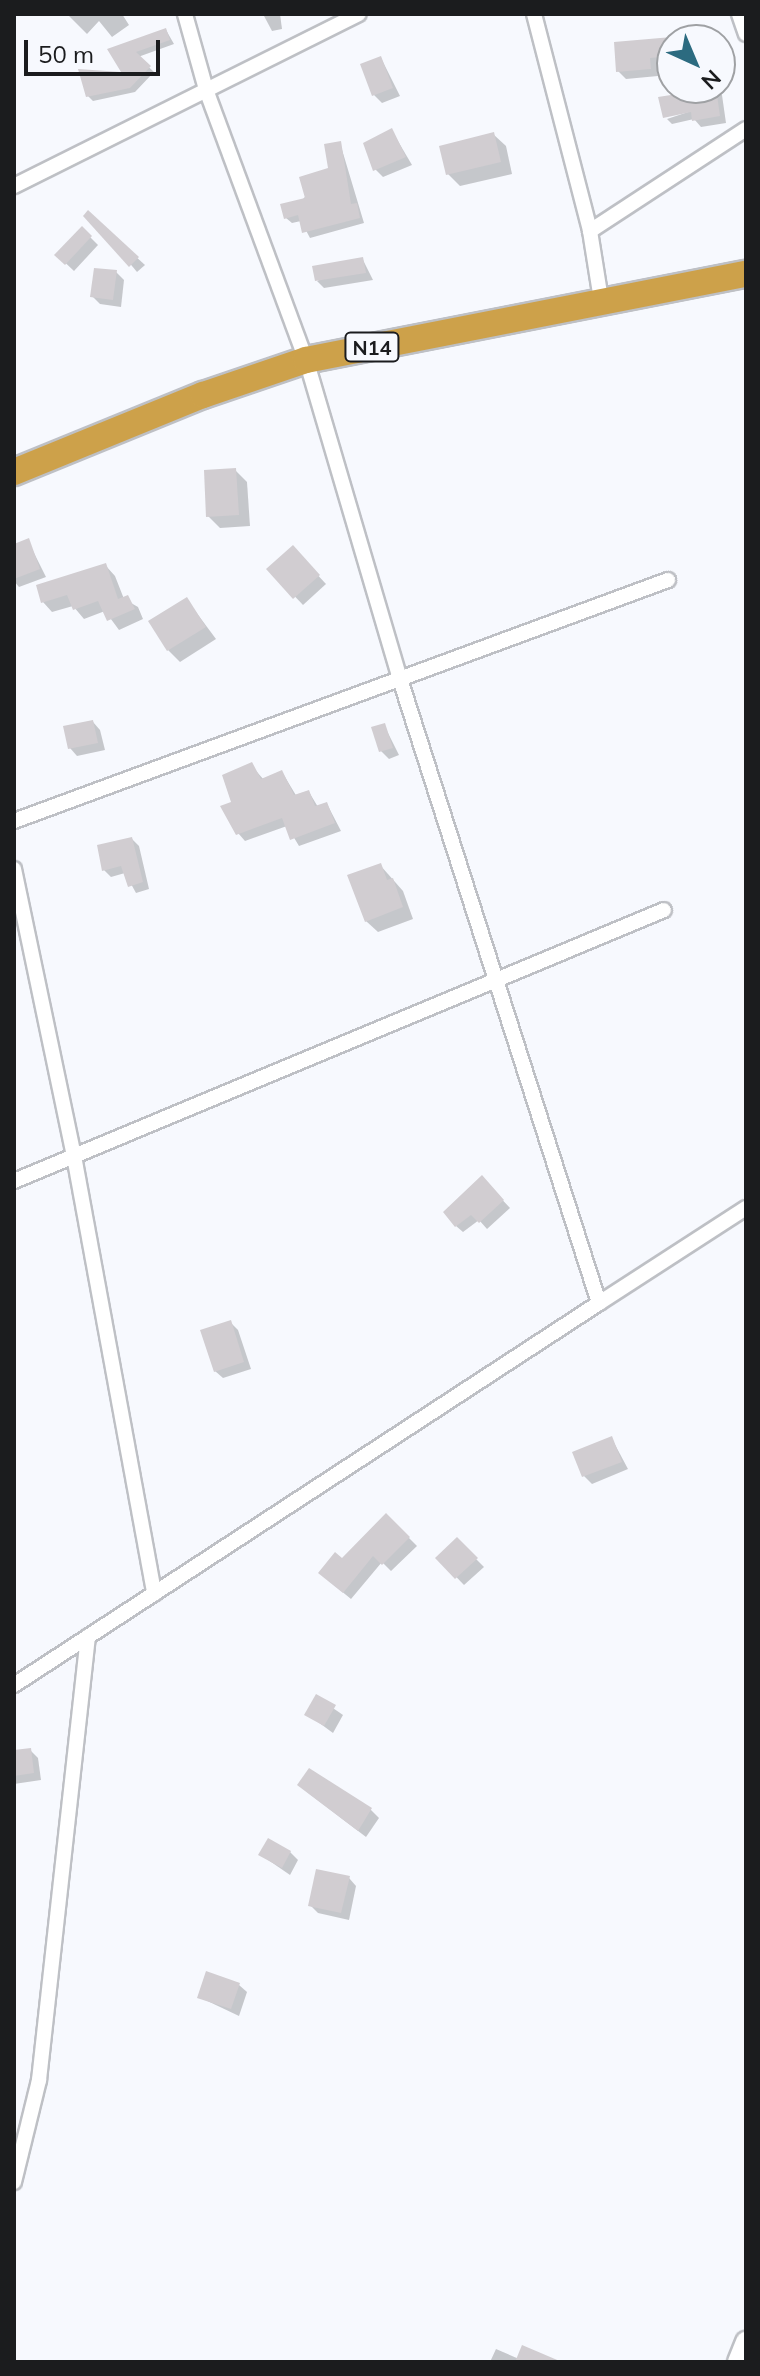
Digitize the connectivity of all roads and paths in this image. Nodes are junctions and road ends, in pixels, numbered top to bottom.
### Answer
1 (185, 14) edge
2 (359, 14) edge
3 (534, 14) edge
4 (739, 14) edge
5 (746, 34) edge
6 (207, 93) junction
7 (746, 129) edge
8 (14, 186) edge
9 (590, 231) junction
10 (746, 274) edge
11 (601, 300) junction
12 (306, 360) junction
13 (14, 472) edge
14 (668, 580) dead end
15 (400, 679) junction
16 (14, 821) edge
17 (14, 869) edge
18 (664, 910) dead end
19 (498, 980) junction
20 (74, 1156) junction
21 (14, 1181) edge
22 (746, 1208) edge
23 (599, 1303) junction
24 (154, 1594) junction
25 (88, 1637) junction
26 (14, 1685) edge
27 (14, 2182) edge
28 (746, 2342) edge
29 (738, 2362) edge

1 - 6 street
2 - 6 street
3 - 9 street
4 - 5 street
6 - 8 street
6 - 12 street
7 - 9 street
9 - 11 street
10 - 11 highway, N14
11 - 12 highway, N14
12 - 13 highway, N14
12 - 15 street
14 - 15 street
15 - 16 street
15 - 19 street
17 - 20 street
18 - 19 street
19 - 20 street
19 - 23 street
20 - 21 street
20 - 24 street
22 - 23 street
23 - 24 street
24 - 25 street
25 - 26 street
25 - 27 street
28 - 29 street

